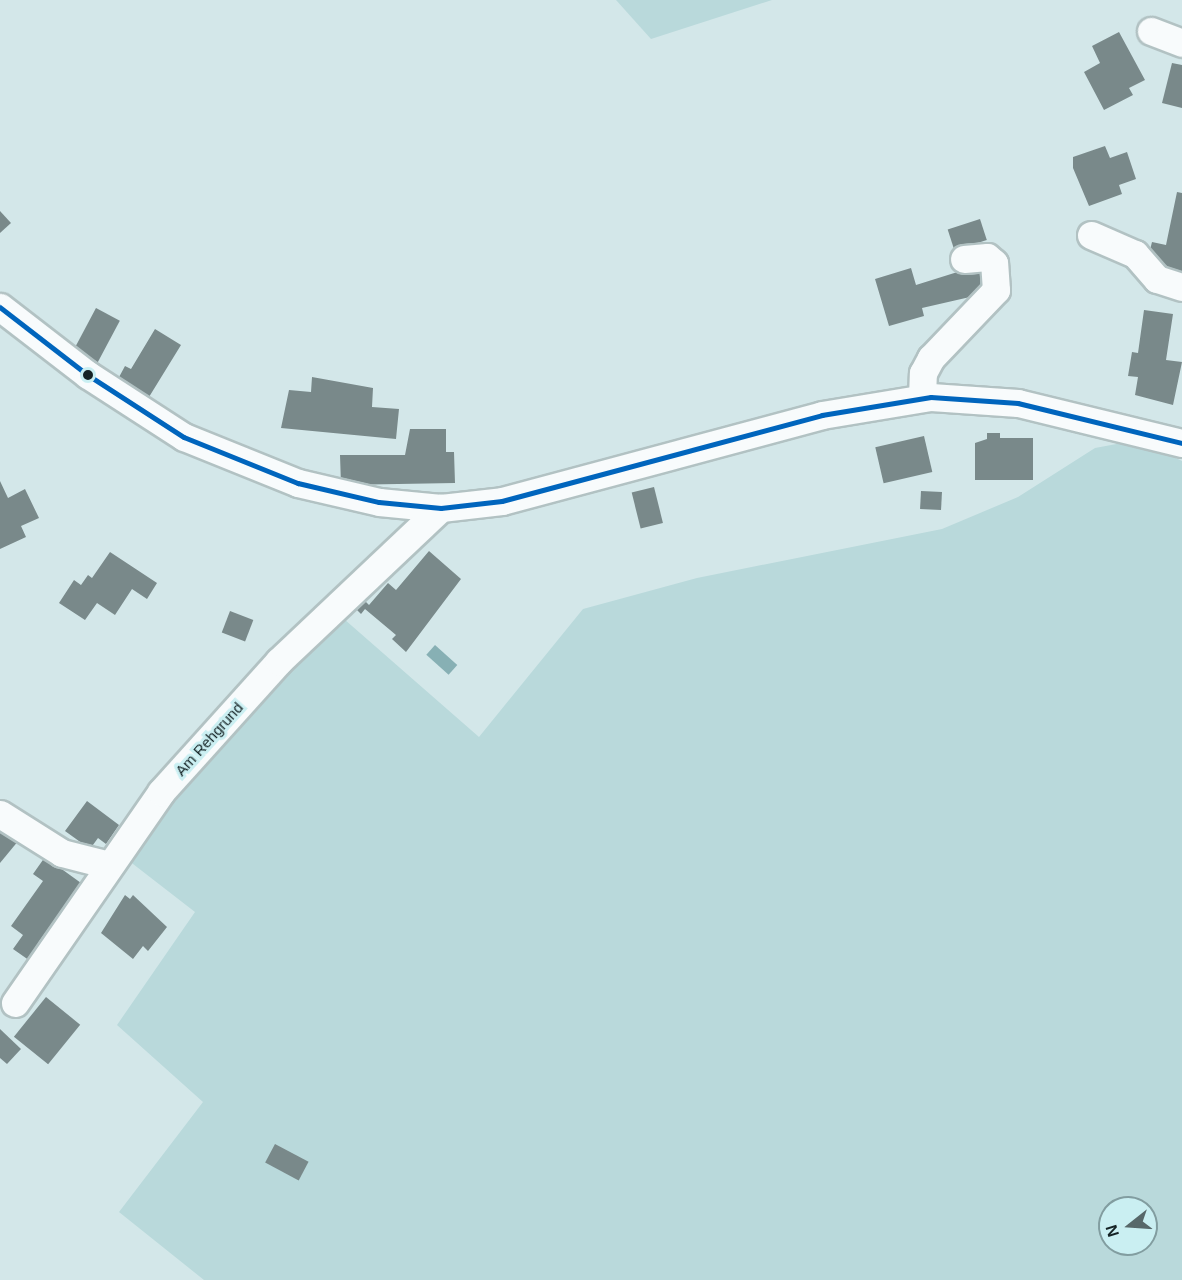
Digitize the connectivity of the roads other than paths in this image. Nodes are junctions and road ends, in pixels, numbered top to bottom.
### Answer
1 (1151, 31) dead end
2 (1182, 43) edge
3 (1091, 235) dead end
4 (964, 259) dead end
5 (1182, 287) edge
6 (0, 307) edge
7 (922, 398) junction
8 (1182, 443) edge
9 (441, 508) junction
10 (0, 814) edge
11 (109, 865) junction
12 (15, 1003) dead end

1 - 2 street
3 - 5 street
4 - 7 street
6 - 9 street
7 - 8 street
7 - 9 street
9 - 11 street, Am Rehgrund
10 - 11 street
11 - 12 street, Am Rehgrund

